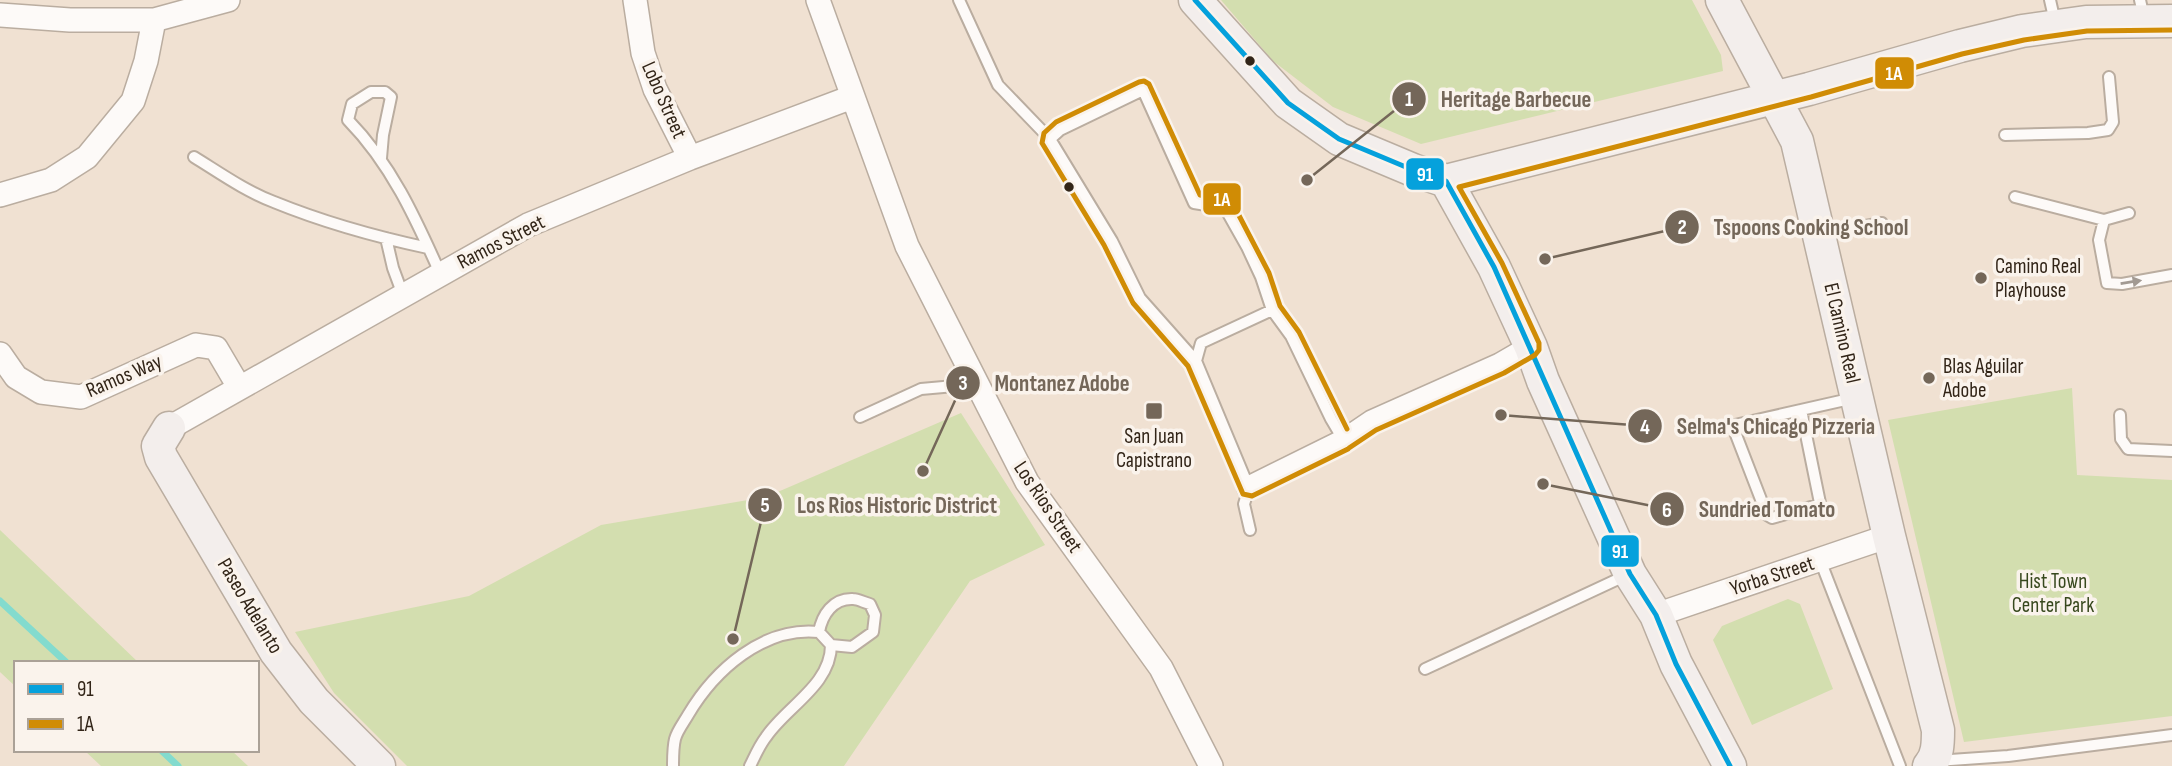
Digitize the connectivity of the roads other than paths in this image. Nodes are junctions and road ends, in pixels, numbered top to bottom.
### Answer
1 (228, 0) edge
2 (635, 0) edge
3 (818, 0) edge
4 (959, 0) edge
5 (1195, 0) edge
6 (1722, 0) edge
7 (2053, 13) edge
8 (2152, 14) edge
9 (0, 15) edge
10 (154, 20) junction
11 (2109, 77) dead end
12 (852, 97) junction
13 (1774, 97) junction
14 (2005, 135) dead end
15 (1049, 139) junction
16 (194, 157) dead end
17 (381, 158) junction
18 (690, 158) junction
19 (1446, 181) junction
20 (0, 195) edge
21 (2015, 197) dead end
22 (2129, 213) dead end
23 (2104, 220) junction
24 (1882, 223) dead end
25 (1820, 235) junction
26 (386, 238) junction
27 (428, 248) junction
28 (440, 274) junction
29 (2172, 275) edge
30 (403, 295) junction
31 (1272, 310) junction
32 (1531, 347) junction
33 (0, 354) edge
34 (1196, 361) junction
35 (977, 384) junction
36 (239, 387) junction
37 (1857, 397) junction
38 (1801, 410) junction
39 (2120, 415) dead end
40 (860, 417) dead end
41 (169, 428) joint
42 (1344, 441) junction
43 (2172, 451) edge
44 (1249, 488) junction
45 (1250, 530) dead end
46 (1889, 536) junction
47 (1821, 560) junction
48 (1630, 574) junction
49 (1656, 615) junction
50 (819, 632) junction
51 (831, 645) junction
52 (1425, 669) dead end
53 (2172, 735) edge
54 (1931, 764) edge
55 (379, 766) edge
56 (673, 766) edge
57 (750, 766) edge
58 (1210, 766) edge
59 (1730, 766) edge
60 (1900, 766) edge

1 - 10 street
2 - 18 street, Lobo Street
3 - 12 street, Los Rios Street
4 - 15 lane
5 - 19 main road
6 - 13 main road, El Camino Real
7 - 8 main road
7 - 13 main road
9 - 10 street
10 - 20 street
11 - 14 lane
12 - 18 street, Ramos Street
12 - 35 street, Los Rios Street
13 - 19 main road
13 - 25 main road, El Camino Real
15 - 31 lane
15 - 34 lane
16 - 26 lane
17 - 17 lane
17 - 27 lane
18 - 28 street, Ramos Street
19 - 32 main road
21 - 23 lane
22 - 23 lane
23 -> 29 lane
24 - 25 lane
25 - 37 main road, El Camino Real
26 - 27 lane
26 - 30 lane
27 - 28 lane
28 - 30 street, Ramos Street
30 - 36 street, Ramos Street
31 - 34 lane
31 - 42 lane
32 - 42 street
32 - 48 main road
33 - 36 street, Ramos Way
34 - 44 lane
35 - 40 lane
35 - 58 street, Los Rios Street
36 - 41 street, Ramos Street
37 - 38 lane
37 - 46 main road, El Camino Real
38 - 38 lane
39 - 43 lane
41 - 55 main road, Paseo Adelanto
42 - 44 street
44 - 45 lane
46 - 47 street, Yorba Street
46 - 54 main road, El Camino Real
47 - 49 street, Yorba Street
47 - 60 lane
48 - 49 main road
48 - 52 lane
49 - 59 main road
50 - 51 lane
50 - 51 lane
50 - 56 lane
51 - 57 lane
53 - 54 lane

